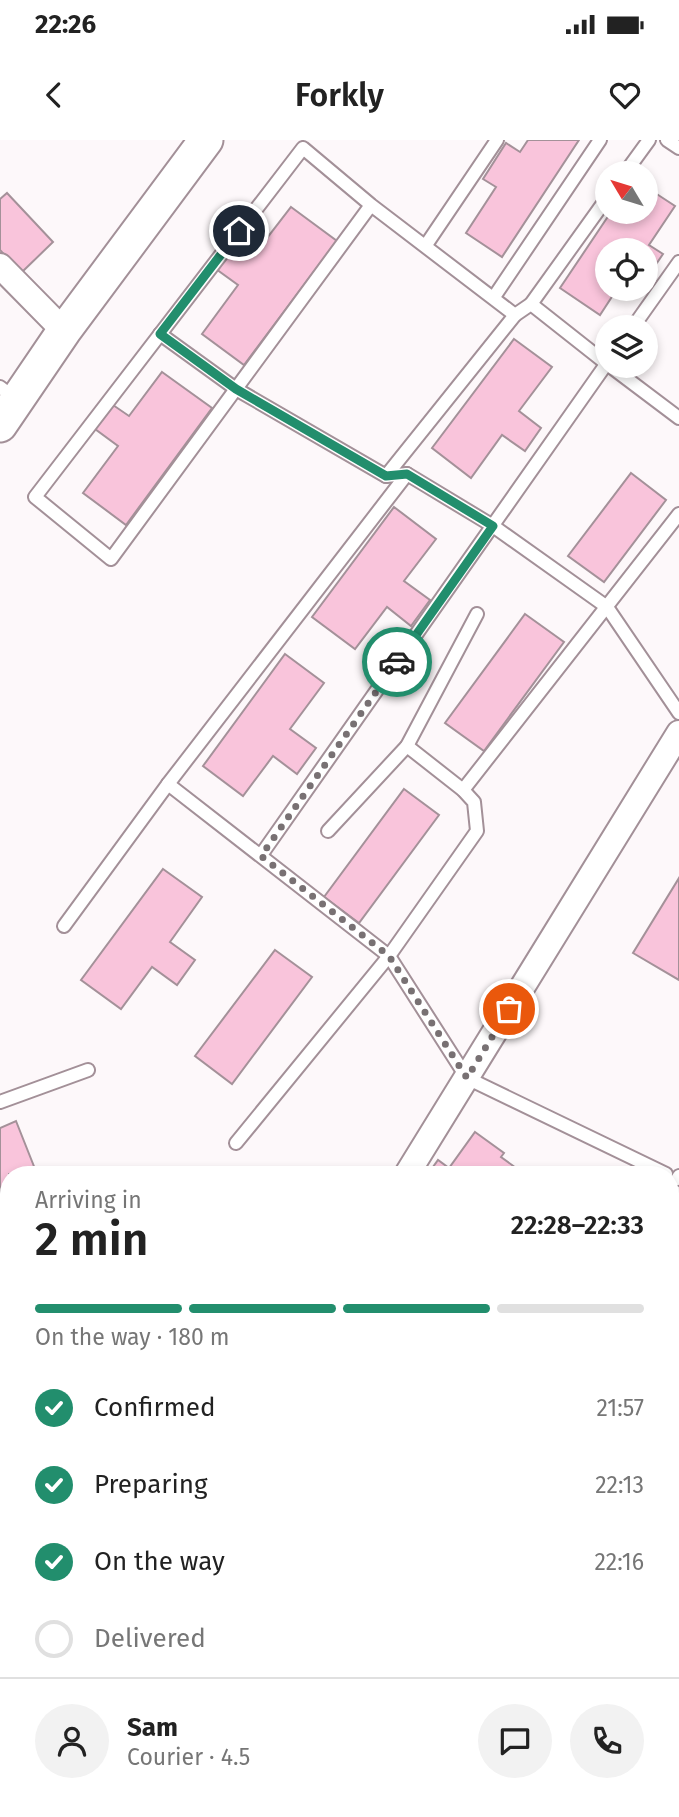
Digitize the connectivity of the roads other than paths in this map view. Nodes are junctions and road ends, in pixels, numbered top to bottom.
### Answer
1 (206, 140) edge
2 (497, 140) edge
3 (600, 140) edge
4 (649, 140) edge
5 (667, 140) edge
6 (679, 148) edge
7 (634, 161) edge
8 (371, 205) junction
9 (595, 215) edge
10 (426, 245) junction
11 (679, 262) edge
12 (0, 266) edge
13 (494, 297) junction
14 (531, 304) junction
15 (641, 315) edge
16 (515, 316) junction
17 (64, 331) junction
18 (160, 334) junction
19 (595, 354) edge
20 (598, 378) edge
21 (626, 378) edge
22 (236, 389) junction
23 (6, 404) edge
24 (679, 418) edge
25 (407, 474) junction
26 (386, 476) junction
27 (679, 514) edge
28 (493, 526) junction
29 (607, 607) junction
30 (477, 614) dead end
31 (679, 713) edge
32 (679, 733) edge
33 (407, 746) junction
34 (167, 784) junction
35 (463, 790) junction
36 (328, 831) dead end
37 (261, 856) junction
38 (64, 926) dead end
39 (389, 956) junction
40 (88, 1070) dead end
41 (467, 1078) junction
42 (0, 1102) edge
43 (236, 1143) dead end
44 (412, 1166) edge
45 (651, 1166) edge

1 - 17 street
2 - 10 lane
3 - 13 lane
4 - 7 lane
5 - 6 lane
8 - 10 lane
8 - 18 lane
8 - 22 lane
9 - 14 lane
10 - 13 lane
11 - 15 lane
12 - 17 street
13 - 16 lane
14 - 16 lane
14 - 19 lane
16 - 26 lane
17 - 23 street
18 - 22 lane
18 - 22 lane
20 - 28 lane
21 - 24 lane
22 - 26 lane
25 - 26 lane
25 - 28 lane
25 - 34 lane
27 - 29 lane
28 - 29 lane
28 - 37 lane
29 - 31 lane
29 - 35 lane
30 - 33 lane
32 - 41 street
33 - 35 lane
33 - 36 lane
34 - 37 lane
34 - 38 lane
35 - 39 lane
37 - 39 lane
39 - 41 lane
39 - 43 lane
40 - 42 lane
41 - 44 street
41 - 45 lane

